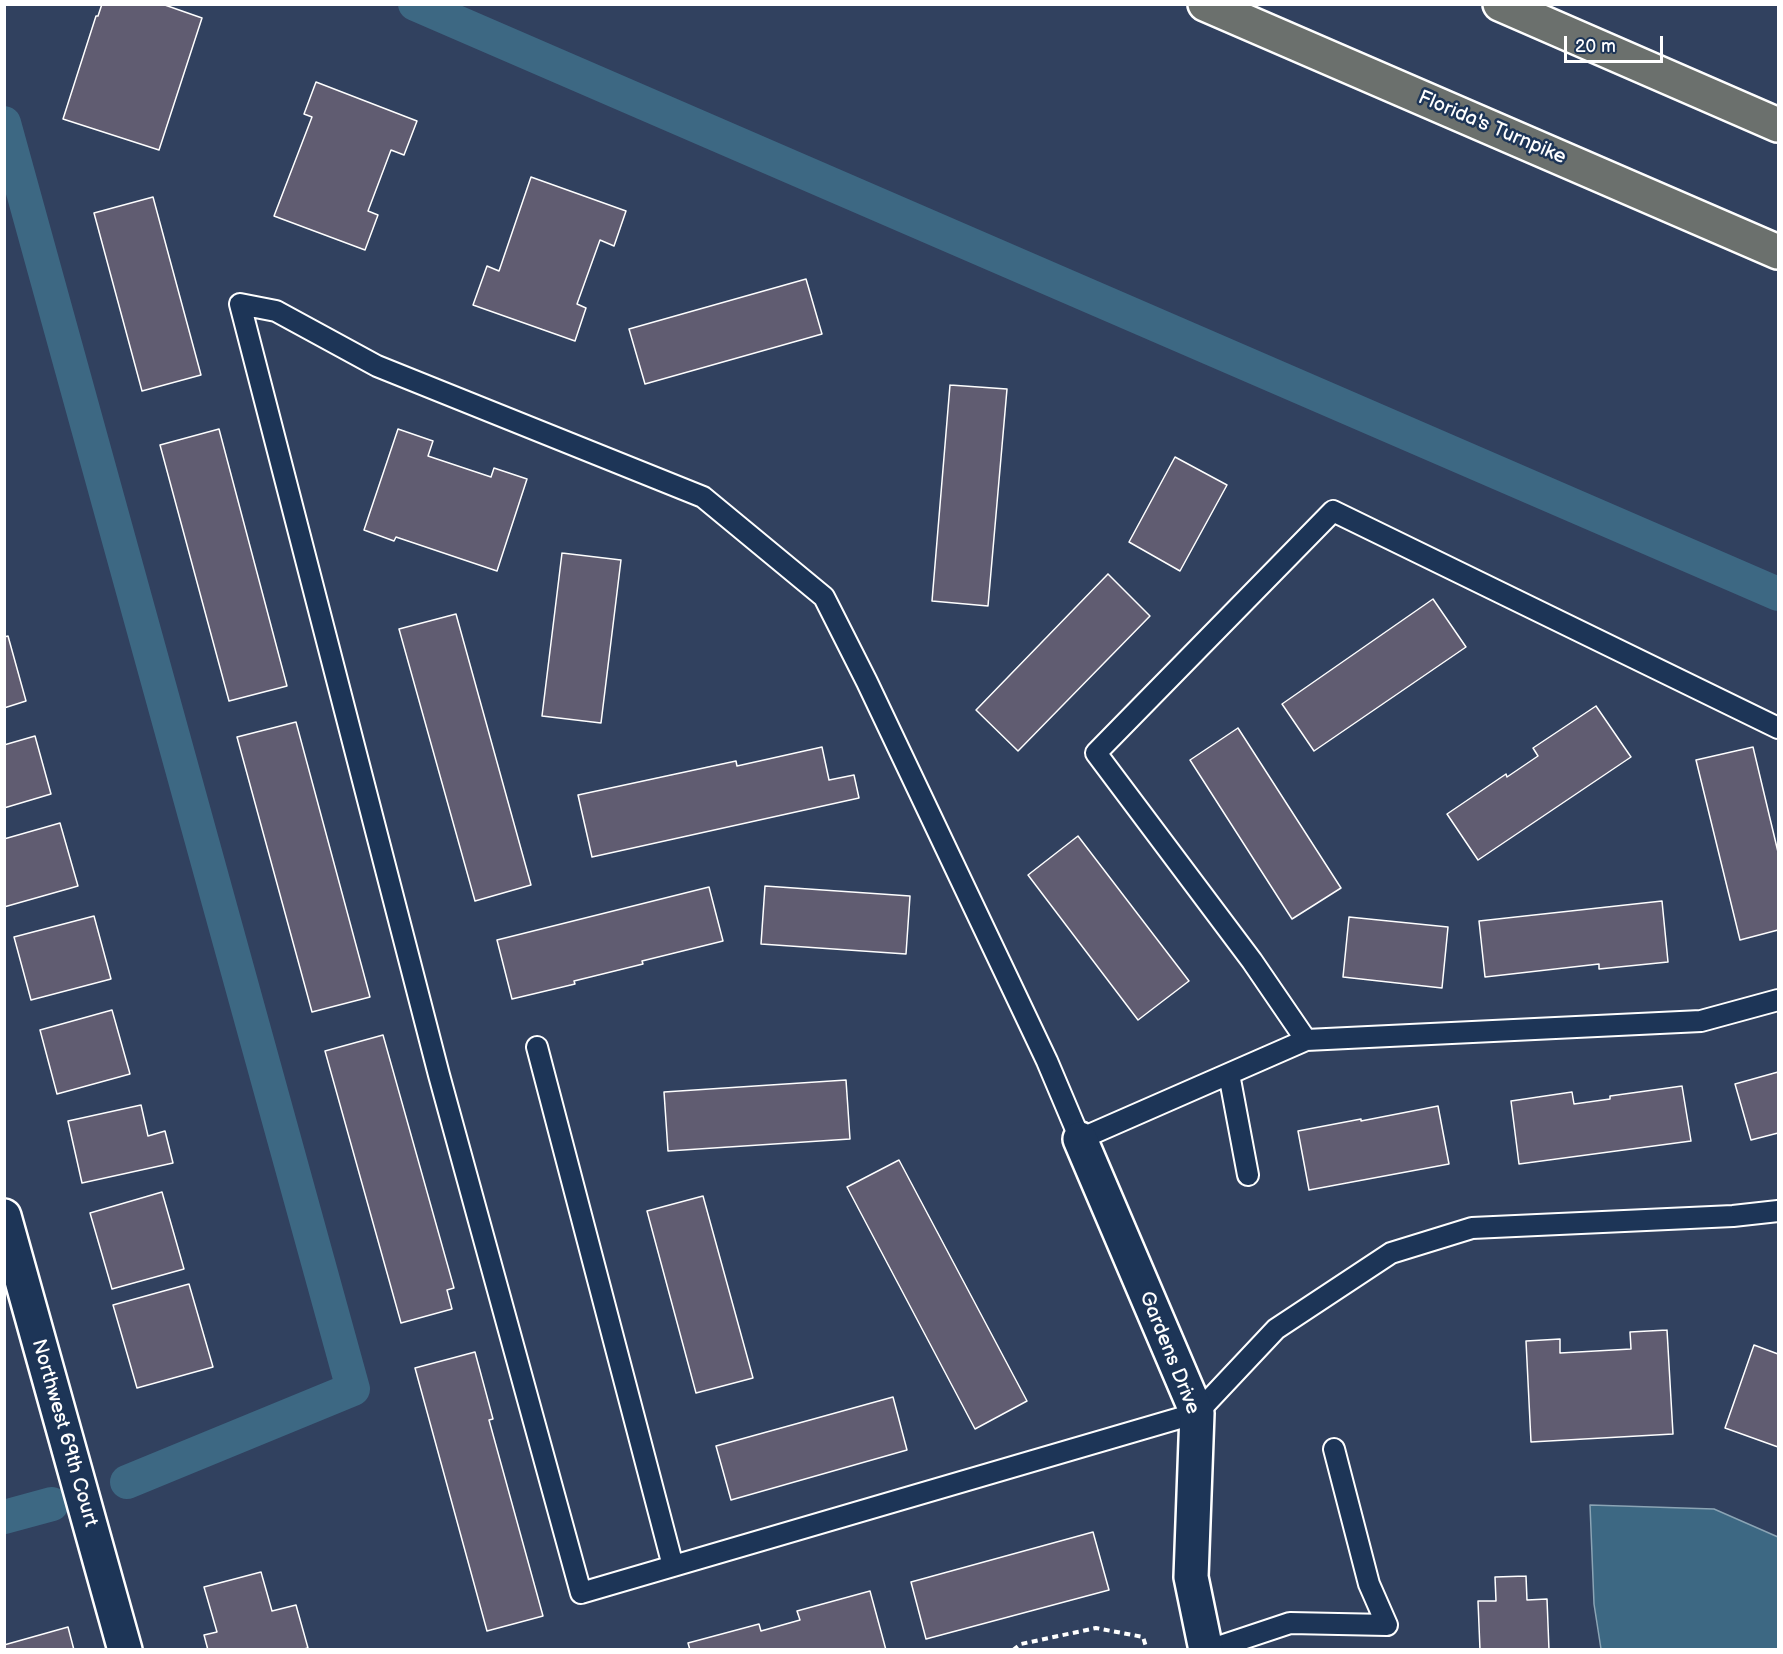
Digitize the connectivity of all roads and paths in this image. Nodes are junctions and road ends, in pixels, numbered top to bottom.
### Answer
1 (1205, 4) edge
2 (1500, 4) edge
3 (1779, 125) edge
4 (1779, 252) edge
5 (1779, 728) edge
6 (1779, 1000) edge
7 (1306, 1040) junction
8 (537, 1047) dead end
9 (1229, 1074) junction
10 (1080, 1139) junction
11 (1248, 1175) dead end
12 (1779, 1211) edge
13 (7, 1233) edge
14 (1197, 1413) junction
15 (1334, 1449) dead end
16 (673, 1566) junction
17 (125, 1650) edge
18 (1013, 1650) edge
19 (1147, 1650) edge
20 (1207, 1650) edge

1 - 4 highway, Florida's Turnpike
2 - 3 highway
5 - 7 lane
6 - 7 lane
7 - 9 lane
8 - 16 lane
9 - 10 lane
9 - 11 lane
10 - 14 street, Gardens Drive
10 - 16 lane
12 - 14 lane
13 - 17 street, Northwest 69th Court
14 - 16 lane
14 - 20 street, Gardens Drive
15 - 20 lane
18 - 19 path

